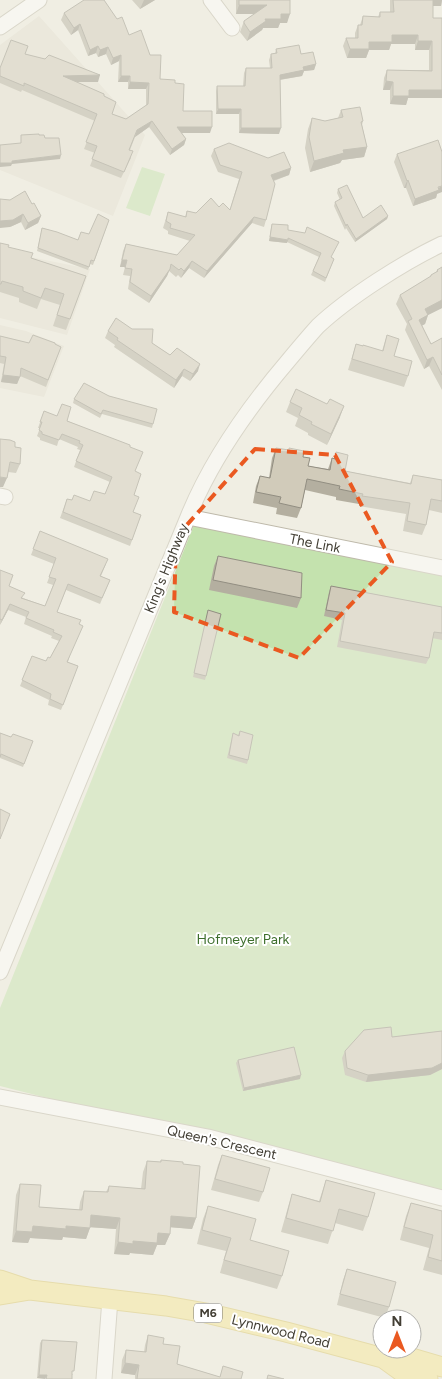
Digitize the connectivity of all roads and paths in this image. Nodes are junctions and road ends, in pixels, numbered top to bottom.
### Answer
1 (39, 0) edge
2 (212, 0) edge
3 (0, 27) edge
4 (232, 28) dead end
5 (442, 244) edge
6 (188, 517) junction
7 (442, 568) edge
8 (0, 972) edge
9 (0, 1097) edge
10 (442, 1198) edge
11 (0, 1280) edge
12 (30, 1290) junction
13 (0, 1295) edge
14 (110, 1299) junction
15 (372, 1355) edge
16 (384, 1359) edge
17 (416, 1359) edge
18 (442, 1367) edge
19 (104, 1379) edge
20 (428, 1379) edge

1 - 3 street
2 - 4 street
5 - 6 street, King's Highway
6 - 7 street, The Link
6 - 8 street, King's Highway
9 - 10 street, Queen's Crescent
11 - 12 main road, Lynnwood Road / M6
12 - 13 main road, Lynnwood Road / M6
12 - 14 main road, Lynnwood Road / M6
14 - 15 main road, Lynnwood Road / M6
14 - 19 street
16 - 20 main road, Lynnwood Road / M6
17 - 18 main road, Lynnwood Road / M6

